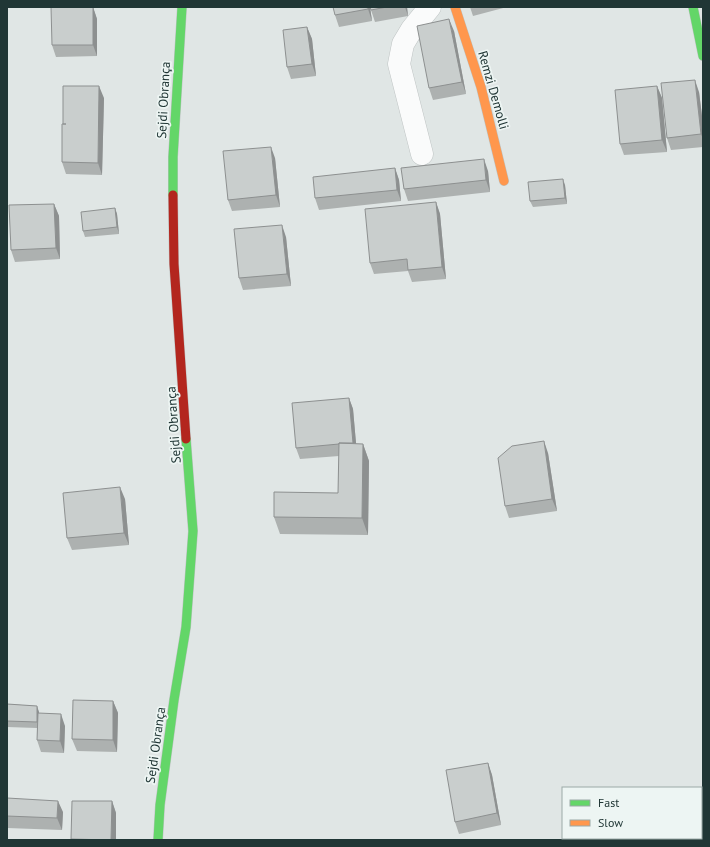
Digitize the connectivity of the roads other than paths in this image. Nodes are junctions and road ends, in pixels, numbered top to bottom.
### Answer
1 (182, 7) edge
2 (430, 7) edge
3 (455, 7) edge
4 (693, 7) edge
5 (703, 56) edge
6 (422, 154) dead end
7 (504, 181) dead end
8 (158, 840) edge

1 - 8 street, Sejdi Obrança
2 - 6 street
3 - 7 street, Remzi Demolli
4 - 5 street

